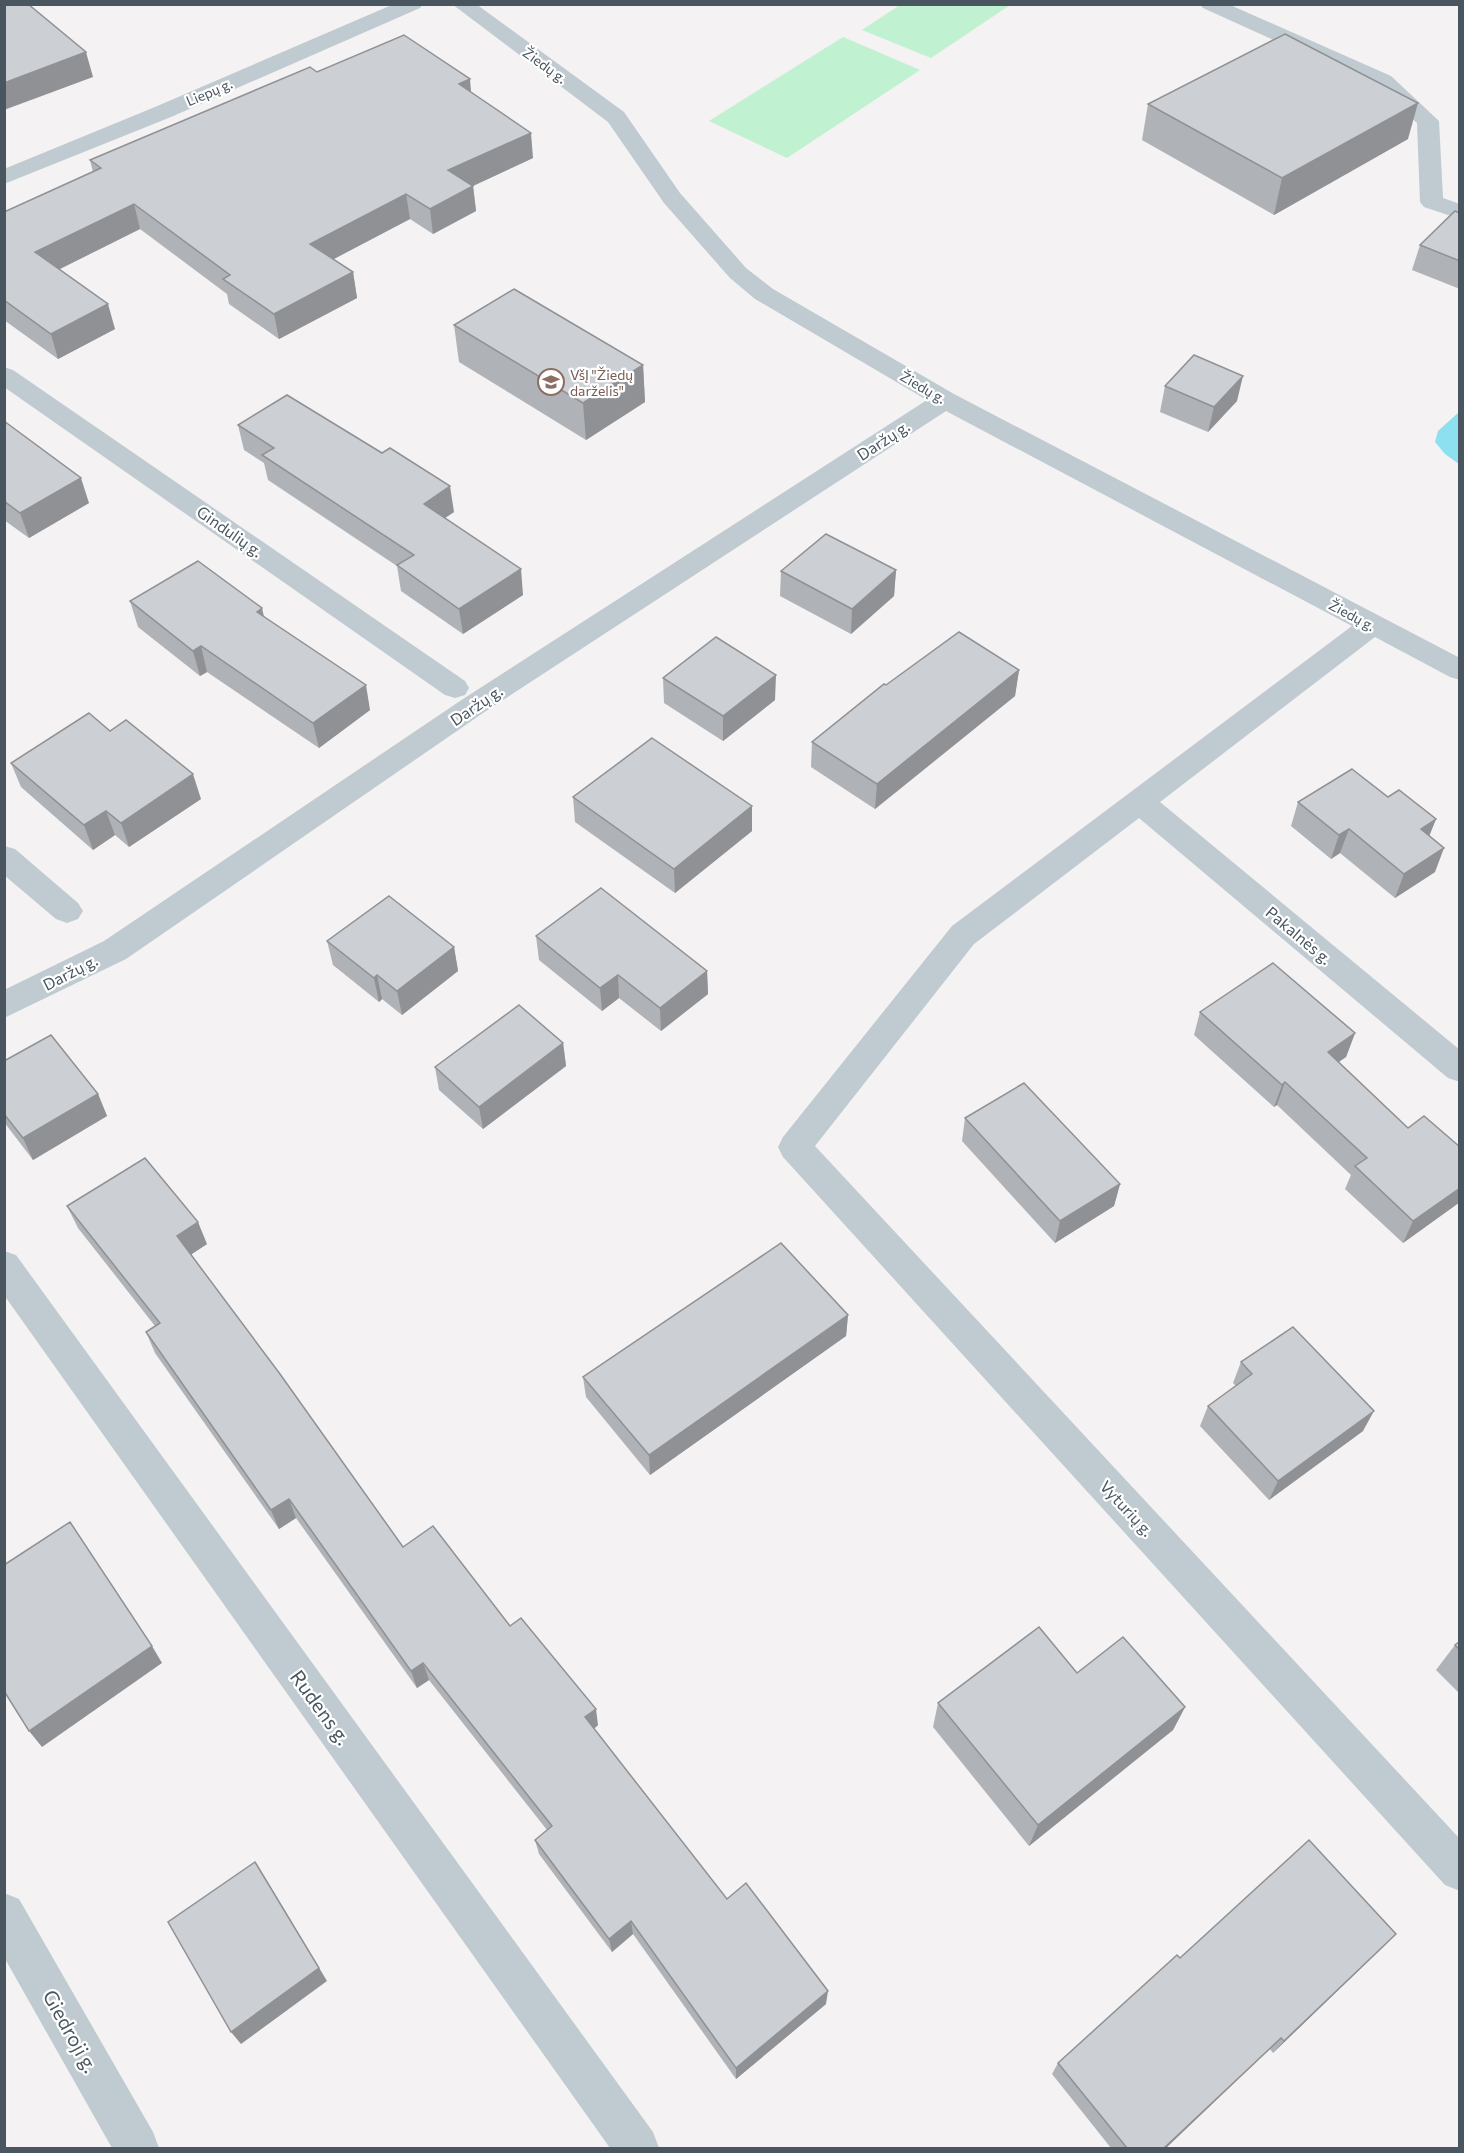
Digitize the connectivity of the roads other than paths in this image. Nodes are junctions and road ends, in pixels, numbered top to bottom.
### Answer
1 (413, 4) edge
2 (462, 4) edge
3 (1210, 4) edge
4 (4, 177) edge
5 (1460, 212) edge
6 (4, 375) edge
7 (945, 400) junction
8 (1372, 625) junction
9 (1460, 670) edge
10 (454, 688) dead end
11 (1139, 801) junction
12 (4, 856) edge
13 (67, 911) dead end
14 (4, 1005) edge
15 (1460, 1069) edge
16 (4, 1266) edge
17 (1460, 1870) edge
18 (4, 1914) edge
19 (137, 2148) edge
20 (637, 2148) edge

1 - 4 street, Liepų g.
2 - 7 street, Žiedų g.
3 - 5 street
6 - 10 street, Gindulių g.
7 - 8 street, Žiedų g.
7 - 14 street, Daržų g.
8 - 9 street, Žiedų g.
8 - 11 street
11 - 15 street, Pakalnės g.
11 - 17 street, Vyturių g.
12 - 13 street
16 - 20 street, Rudens g.
18 - 19 street, Giedroji g.

